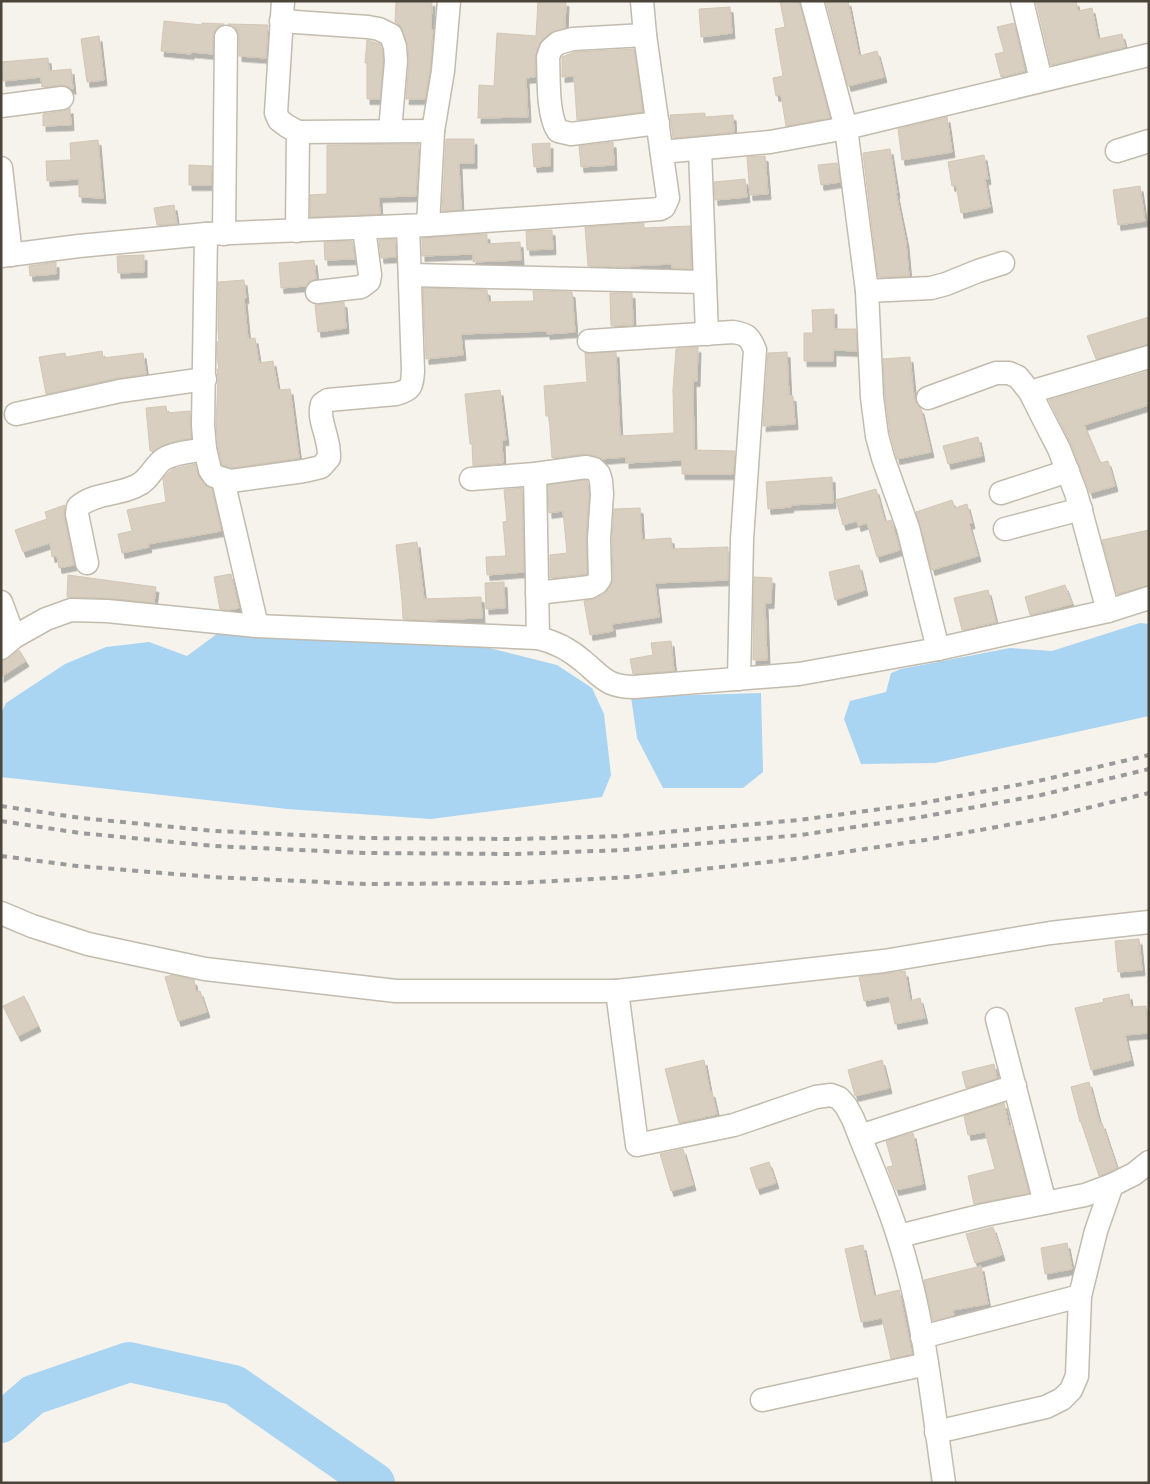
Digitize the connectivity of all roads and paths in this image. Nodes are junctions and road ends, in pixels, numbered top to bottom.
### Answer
1 (449, 1) edge
2 (642, 1) edge
3 (812, 1) edge
4 (1022, 1) edge
5 (282, 11) edge
6 (646, 36) junction
7 (226, 37) dead end
8 (1149, 54) edge
9 (1041, 80) junction
10 (62, 98) dead end
11 (1, 106) edge
12 (658, 123) junction
13 (846, 128) junction
14 (390, 131) junction
15 (433, 131) junction
16 (298, 132) junction
17 (1149, 141) edge
18 (700, 150) junction
19 (1117, 151) dead end
20 (662, 152) junction
21 (1, 168) edge
22 (418, 226) junction
23 (364, 228) junction
24 (297, 231) junction
25 (215, 234) junction
26 (6, 256) edge
27 (1003, 263) dead end
28 (410, 275) junction
29 (705, 282) junction
30 (867, 291) junction
31 (317, 292) dead end
32 (708, 334) junction
33 (589, 341) dead end
34 (1149, 357) edge
35 (205, 379) junction
36 (1030, 392) junction
37 (928, 398) dead end
38 (16, 414) dead end
39 (205, 449) junction
40 (1068, 472) junction
41 (535, 474) junction
42 (471, 479) dead end
43 (224, 480) junction
44 (1001, 493) dead end
45 (1081, 509) junction
46 (1005, 529) dead end
47 (86, 563) dead end
48 (537, 593) junction
49 (1149, 598) edge
50 (1, 602) edge
51 (1108, 611) junction
52 (257, 626) junction
53 (538, 638) junction
54 (8, 642) edge
55 (938, 649) junction
56 (739, 679) junction
57 (1, 913) edge
58 (1149, 922) edge
59 (617, 992) junction
60 (997, 1019) dead end
61 (1014, 1086) junction
62 (860, 1136) junction
63 (1149, 1162) edge
64 (1112, 1185) junction
65 (1045, 1202) junction
66 (898, 1236) junction
67 (1080, 1296) junction
68 (922, 1337) junction
69 (927, 1364) junction
70 (762, 1400) dead end
71 (936, 1432) junction
72 (944, 1483) edge

1 - 15 street
2 - 6 street
3 - 13 street
4 - 9 street
5 - 14 street
5 - 16 street
6 - 12 street
6 - 12 street
7 - 25 street
8 - 9 street
9 - 13 street
10 - 11 street
12 - 20 street
13 - 18 street
13 - 30 street
14 - 15 street
14 - 16 street
15 - 22 street
16 - 24 street
17 - 19 street
18 - 20 street
18 - 29 street
20 - 22 street
21 - 26 street
22 - 23 street
22 - 28 street
23 - 24 street
23 - 31 street
24 - 25 street
25 - 26 street
25 - 35 street
27 - 30 street
28 - 29 street
28 - 43 street
29 - 32 street
30 - 55 street
32 - 33 street
32 - 56 street
34 - 36 street
35 - 38 street
35 - 39 street
36 - 37 street
36 - 40 street
39 - 43 street
39 - 47 street
40 - 44 street
40 - 45 street
41 - 42 street
41 - 48 street
41 - 48 street
43 - 52 street
45 - 46 street
45 - 51 street
48 - 53 street
49 - 51 street
50 - 54 street
51 - 55 street
52 - 53 street
52 - 54 street
53 - 56 street
55 - 56 street
57 - 59 street
58 - 59 street
59 - 62 street
60 - 61 street
61 - 62 street
61 - 65 street
62 - 66 street
63 - 64 street
64 - 65 street
64 - 67 street
65 - 66 street
66 - 68 street
67 - 68 street
67 - 71 street
68 - 69 street
69 - 70 street
69 - 71 street
71 - 72 street

